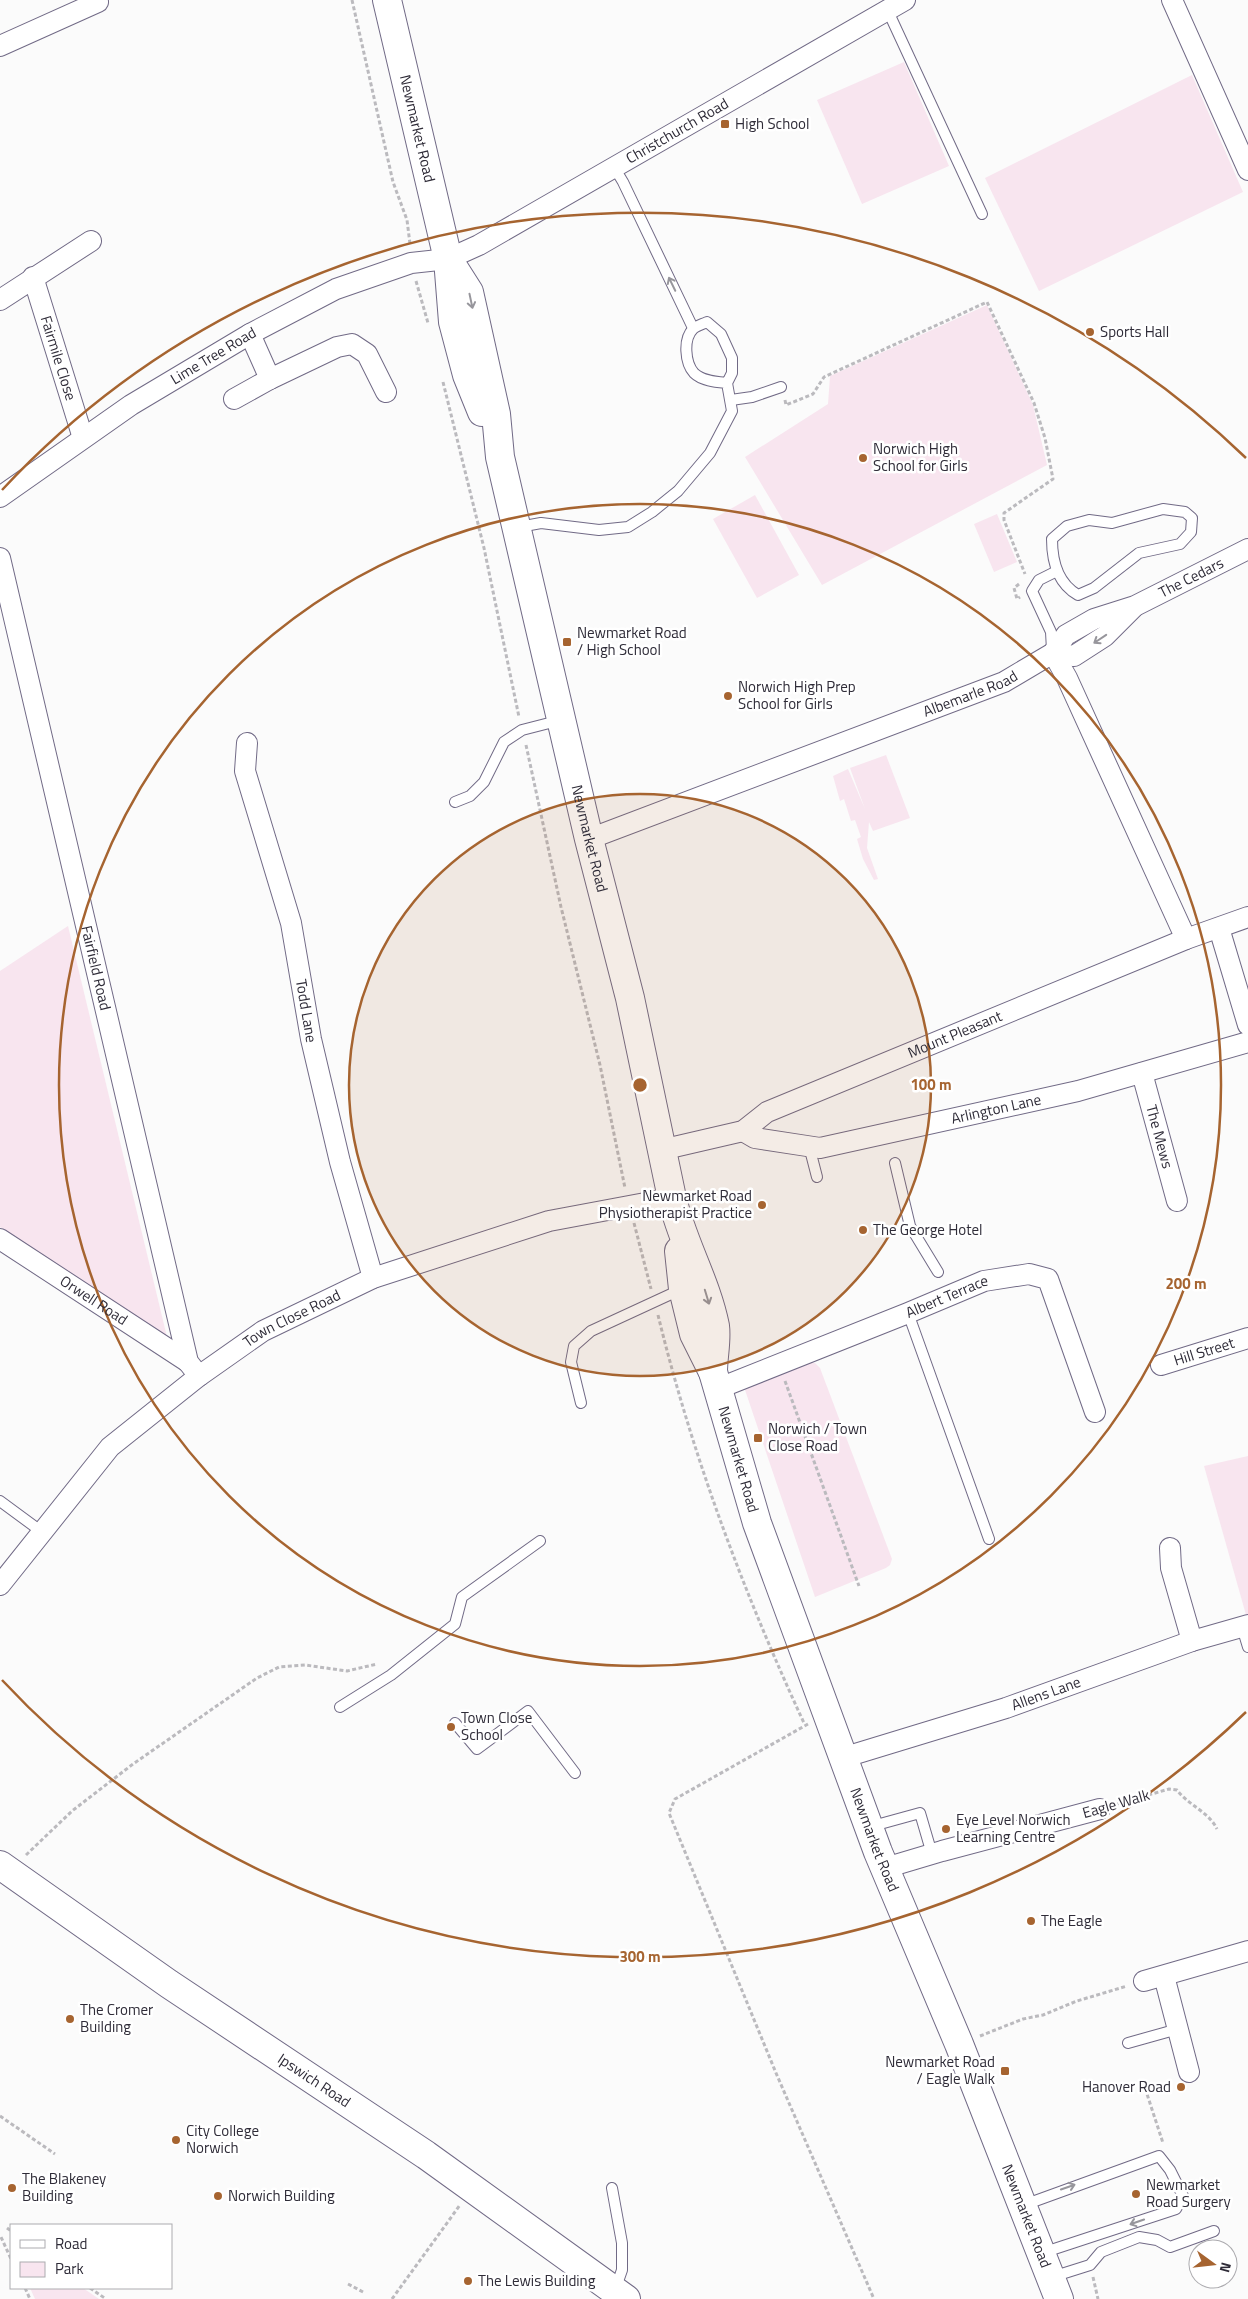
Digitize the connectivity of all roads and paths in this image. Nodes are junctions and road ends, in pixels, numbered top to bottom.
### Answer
1 (352, 0) edge
2 (387, 0) edge
3 (1172, 0) edge
4 (98, 2) dead end
5 (896, 4) edge
6 (0, 46) edge
7 (614, 167) junction
8 (1248, 170) edge
9 (982, 214) dead end
10 (90, 241) dead end
11 (448, 259) junction
12 (411, 263) junction
13 (33, 277) junction
14 (0, 300) edge
15 (693, 328) junction
16 (250, 334) junction
17 (270, 379) junction
18 (727, 383) junction
19 (781, 387) joint
20 (386, 392) dead end
21 (234, 399) dead end
22 (731, 400) junction
23 (83, 438) junction
24 (0, 498) edge
25 (517, 527) junction
26 (1248, 549) edge
27 (0, 558) edge
28 (1057, 571) junction
29 (1032, 590) junction
30 (1053, 653) junction
31 (562, 719) junction
32 (247, 743) dead end
33 (455, 802) dead end
34 (589, 839) junction
35 (1248, 917) edge
36 (1219, 928) junction
37 (1186, 939) junction
38 (1248, 1026) edge
39 (1248, 1042) edge
40 (1142, 1073) junction
41 (743, 1131) junction
42 (809, 1146) junction
43 (661, 1150) junction
44 (895, 1164) dead end
45 (817, 1177) dead end
46 (1177, 1201) dead end
47 (674, 1209) junction
48 (0, 1239) edge
49 (938, 1272) dead end
50 (373, 1278) junction
51 (683, 1289) junction
52 (908, 1313) junction
53 (1248, 1338) edge
54 (779, 1364) junction
55 (1161, 1365) dead end
56 (194, 1369) junction
57 (715, 1380) junction
58 (582, 1404) dead end
59 (1095, 1412) dead end
60 (0, 1501) edge
61 (42, 1532) junction
62 (989, 1539) dead end
63 (540, 1541) dead end
64 (1170, 1548) dead end
65 (0, 1585) edge
66 (859, 1586) dead end
67 (1245, 1626) edge
68 (1192, 1641) junction
69 (1248, 1647) edge
70 (377, 1664) dead end
71 (340, 1706) dead end
72 (827, 1715) junction
73 (455, 1723) dead end
74 (842, 1758) junction
75 (576, 1774) dead end
76 (1100, 1809) joint
77 (868, 1827) junction
78 (1217, 1829) dead end
79 (932, 1854) junction
80 (885, 1868) junction
81 (6, 1869) edge
82 (1248, 1951) edge
83 (1164, 1976) junction
84 (1144, 1981) joint
85 (1178, 2029) junction
86 (1128, 2043) dead end
87 (959, 2044) junction
88 (1189, 2072) dead end
89 (1155, 2089) dead end
90 (0, 2116) edge
91 (1155, 2146) dead end
92 (55, 2154) dead end
93 (612, 2188) dead end
94 (472, 2189) junction
95 (1023, 2205) junction
96 (7, 2228) dead end
97 (10, 2230) edge
98 (1214, 2231) dead end
99 (0, 2237) edge
100 (10, 2257) edge
101 (1090, 2264) junction
102 (1051, 2276) edge
103 (348, 2284) dead end
104 (91, 2289) edge
105 (365, 2293) dead end
106 (620, 2295) edge
107 (106, 2299) edge
108 (392, 2299) edge
109 (874, 2299) edge
110 (1098, 2299) edge

1 - 12 path
2 - 11 main road, Newmarket Road
3 - 8 street
4 - 6 street
5 - 7 street, Christchurch Road
5 - 9 lane
7 - 11 street, Christchurch Road
15 -> 7 lane
10 - 13 street
11 - 12 street, Lime Tree Road
11 - 25 main road, Newmarket Road
12 - 16 street, Lime Tree Road
13 - 14 street
13 - 23 street, Fairmile Close
15 - 18 lane
15 - 18 lane
16 - 17 street
16 - 23 street, Lime Tree Road
17 - 20 street
17 - 21 street
18 - 22 lane
19 - 22 lane
19 - 29 path
22 - 25 lane
23 - 24 street, Lime Tree Road
25 - 31 main road, Newmarket Road
26 - 30 street, The Cedars
27 - 56 street, Fairfield Road
28 - 28 lane
28 - 29 lane
29 - 30 lane
30 - 34 street, Albemarle Road
30 - 37 street
31 - 33 lane
31 - 34 main road, Newmarket Road
32 - 50 street, Todd Lane
34 - 43 main road, Newmarket Road
35 - 36 street, Mount Pleasant
36 - 37 street, Mount Pleasant
36 - 38 street
37 - 41 street, Mount Pleasant
39 - 40 street, Arlington Lane
40 - 42 street, Arlington Lane
40 - 46 street, The Mews
41 - 42 street, Arlington Lane
41 - 43 street, Mount Pleasant
42 - 45 lane
43 - 47 main road, Newmarket Road
44 - 49 lane
47 - 50 street, Town Close Road
47 - 51 main road, Newmarket Road
47 -> 57 main road, Newmarket Road
48 - 56 street, Orwell Road
50 - 56 street, Town Close Road
51 - 57 main road, Newmarket Road
51 - 58 lane
52 - 54 street, Albert Terrace
52 - 59 street, Albert Terrace
52 - 62 lane
53 - 55 street, Hill Street
54 - 57 street, Albert Terrace
54 - 66 path
56 - 61 street, Town Close Road
57 - 72 main road, Newmarket Road
60 - 61 lane
61 - 65 street, Town Close Road
63 - 71 lane
64 - 68 street
67 - 68 street, Allens Lane
67 - 69 lane
68 - 74 street, Allens Lane
70 - 81 path
72 - 74 main road, Newmarket Road
72 - 109 path
73 - 75 lane
74 - 77 main road, Newmarket Road
76 - 78 path, Eagle Walk
76 - 79 street, Eagle Walk
77 - 79 lane
77 - 80 main road, Newmarket Road
79 - 80 street, Eagle Walk
80 - 87 main road, Newmarket Road
81 - 94 main road, Ipswich Road
82 - 83 street
83 - 84 street
83 - 85 street
84 - 87 path
85 - 86 lane
85 - 88 street
87 - 95 main road, Newmarket Road
89 - 91 path
90 - 92 path
93 - 106 lane
94 - 106 main road, Ipswich Road
94 - 108 path
95 - 102 main road, Newmarket Road
95 -> 102 lane
96 - 97 path
98 - 101 lane
99 - 100 path
101 - 102 lane
101 - 110 path
103 - 105 path
104 - 107 path

